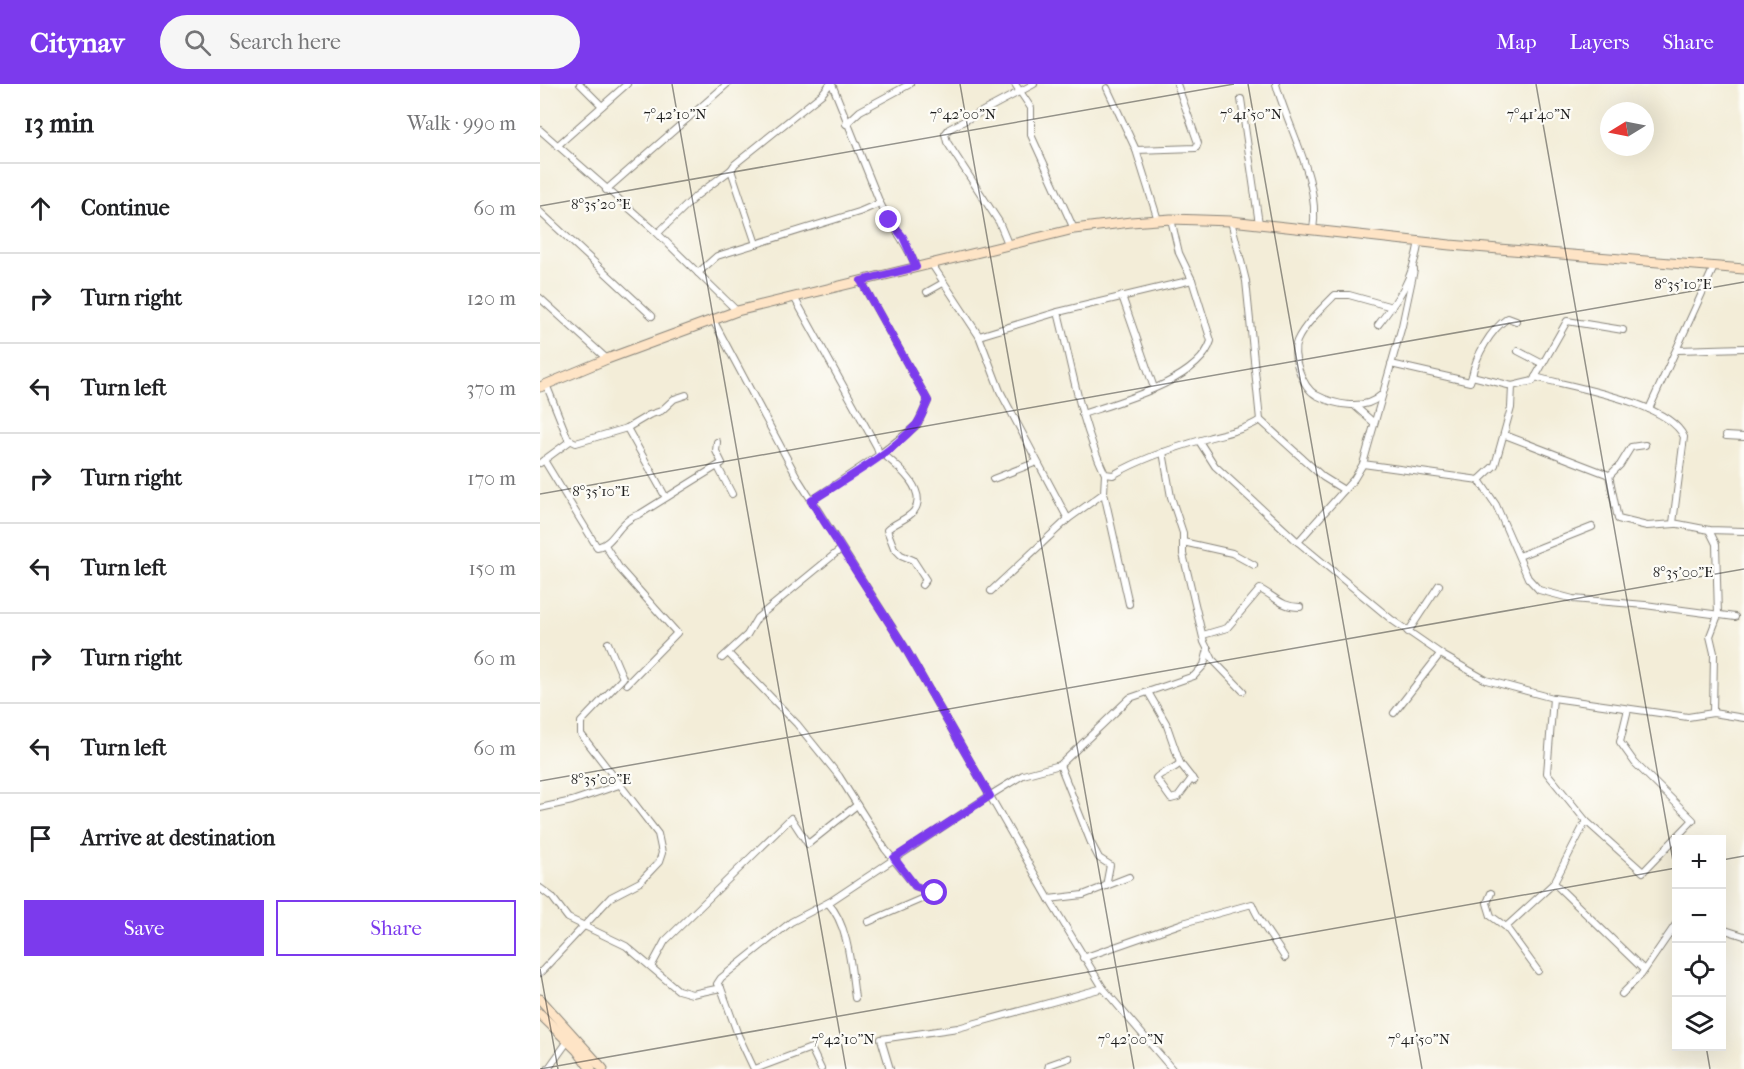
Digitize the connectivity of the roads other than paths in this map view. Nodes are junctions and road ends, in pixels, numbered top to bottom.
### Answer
1 (580, 84) edge
2 (627, 84) edge
3 (727, 84) edge
4 (831, 84) edge
5 (910, 84) edge
6 (1015, 84) edge
7 (1034, 84) edge
8 (1177, 84) edge
9 (1276, 84) edge
10 (1107, 88) dead end
11 (1018, 92) junction
12 (1241, 99) dead end
13 (602, 106) junction
14 (846, 124) junction
15 (540, 130) edge
16 (557, 146) junction
17 (1136, 150) junction
18 (732, 169) junction
19 (606, 190) junction
20 (880, 203) junction
21 (540, 212) edge
22 (1171, 219) junction
23 (1158, 220) junction
24 (1231, 221) junction
25 (1259, 224) junction
26 (1074, 229) junction
27 (1313, 230) junction
28 (658, 233) junction
29 (1419, 241) junction
30 (756, 244) junction
31 (1009, 246) junction
32 (931, 263) junction
33 (916, 267) junction
34 (1714, 267) junction
35 (1744, 269) edge
36 (1414, 270) junction
37 (698, 273) junction
38 (1192, 280) junction
39 (861, 281) junction
40 (943, 283) junction
41 (927, 292) dead end
42 (1122, 296) junction
43 (794, 297) junction
44 (540, 298) edge
45 (1392, 307) junction
46 (737, 311) junction
47 (1058, 312) junction
48 (652, 316) dead end
49 (713, 320) junction
50 (1516, 321) dead end
51 (1378, 325) dead end
52 (1623, 330) dead end
53 (979, 336) junction
54 (1744, 348) edge
55 (1678, 350) junction
56 (1518, 351) dead end
57 (607, 359) junction
58 (1541, 363) junction
59 (1391, 364) junction
60 (1472, 376) junction
61 (1535, 377) junction
62 (543, 386) edge
63 (1512, 386) junction
64 (1154, 388) junction
65 (686, 395) dead end
66 (1381, 395) junction
67 (1356, 407) junction
68 (1649, 409) junction
69 (1082, 414) junction
70 (1260, 420) junction
71 (1373, 422) junction
72 (627, 428) junction
73 (1505, 435) junction
74 (1726, 436) dead end
75 (1744, 437) edge
76 (570, 441) junction
77 (717, 442) dead end
78 (1199, 442) junction
79 (1645, 445) dead end
80 (1163, 452) junction
81 (880, 454) junction
82 (542, 461) edge
83 (1037, 462) junction
84 (1363, 464) junction
85 (718, 467) junction
86 (1105, 474) junction
87 (1609, 476) junction
88 (993, 478) dead end
89 (1479, 480) junction
90 (1344, 490) junction
91 (732, 494) dead end
92 (1104, 494) junction
93 (665, 496) junction
94 (811, 501) junction
95 (1068, 519) junction
96 (1675, 524) junction
97 (1593, 527) dead end
98 (1709, 530) junction
99 (1744, 531) edge
100 (1183, 542) junction
101 (1298, 542) junction
102 (605, 545) junction
103 (841, 549) junction
104 (1519, 556) junction
105 (1254, 565) dead end
106 (922, 585) dead end
107 (1439, 585) dead end
108 (991, 591) dead end
109 (1129, 604) dead end
110 (1300, 607) dead end
111 (1718, 615) junction
112 (1735, 617) dead end
113 (1408, 632) junction
114 (1203, 635) junction
115 (608, 643) dead end
116 (1208, 649) junction
117 (1440, 654) junction
118 (627, 684) dead end
119 (1243, 691) dead end
120 (1148, 692) junction
121 (1553, 698) junction
122 (1628, 709) junction
123 (1394, 713) dead end
124 (1713, 713) junction
125 (1744, 718) edge
126 (1180, 763) junction
127 (1060, 765) junction
128 (619, 785) junction
129 (990, 796) junction
130 (857, 805) junction
131 (540, 808) edge
132 (1586, 821) junction
133 (894, 858) junction
134 (1130, 877) dead end
135 (1554, 883) junction
136 (1106, 886) junction
137 (540, 888) edge
138 (1491, 893) dead end
139 (1048, 900) junction
140 (828, 903) junction
141 (868, 922) dead end
142 (585, 927) junction
143 (1506, 927) junction
144 (1726, 930) edge
145 (1672, 931) edge
146 (1744, 936) edge
147 (1083, 958) junction
148 (1285, 958) dead end
149 (652, 965) junction
150 (1644, 970) junction
151 (1538, 971) dead end
152 (540, 973) edge
153 (717, 987) junction
154 (1103, 988) junction
155 (1622, 994) dead end
156 (855, 998) dead end
157 (540, 999) edge
158 (540, 1014) edge
159 (567, 1041) junction
160 (1069, 1058) dead end
161 (548, 1069) edge
162 (591, 1069) edge
163 (603, 1069) edge
164 (755, 1069) edge
165 (821, 1069) edge
166 (890, 1069) edge
167 (1048, 1069) edge
168 (1172, 1069) edge

1 - 13 street
2 - 13 street
3 - 19 street
4 - 14 street
4 - 18 street
5 - 14 street
6 - 11 street
7 - 11 street
8 - 17 street
9 - 27 street
10 - 17 street
11 - 26 street
11 - 31 street
12 - 25 street
13 - 16 street
14 - 20 street
15 - 16 street
16 - 19 street
17 - 23 street
18 - 28 street
18 - 30 street
19 - 28 street
20 - 30 street
20 - 33 street
21 - 48 street
22 - 23 street
22 - 24 street
22 - 38 street
23 - 26 street
24 - 25 street
24 - 70 street
25 - 27 street
26 - 31 street
27 - 29 street
28 - 37 street
29 - 34 street
29 - 36 street
30 - 37 street
31 - 32 street
32 - 33 street
32 - 40 street
33 - 39 street
34 - 35 street
34 - 55 street
36 - 45 street
36 - 59 street
37 - 46 street
38 - 42 street
38 - 64 street
39 - 43 street
39 - 81 street
40 - 41 street
40 - 53 street
42 - 47 street
42 - 64 street
43 - 46 street
43 - 81 street
44 - 57 street
45 - 51 street
45 - 67 street
46 - 49 street
47 - 53 street
47 - 69 street
49 - 57 street
49 - 94 street
50 - 60 street
52 - 58 street
53 - 83 street
54 - 55 street
55 - 68 street
56 - 58 street
57 - 62 street
58 - 61 street
59 - 60 street
59 - 66 street
60 - 63 street
61 - 63 street
61 - 68 street
62 - 76 street
63 - 73 street
64 - 69 street
65 - 72 street
66 - 67 street
66 - 71 street
67 - 71 street
68 - 96 street
69 - 86 street
70 - 78 street
70 - 90 street
71 - 84 street
72 - 76 street
72 - 93 street
73 - 87 street
73 - 89 street
74 - 75 street
76 - 82 street
77 - 85 street
78 - 80 street
78 - 101 street
79 - 87 street
80 - 86 street
80 - 100 street
81 - 94 street
81 - 106 street
82 - 102 street
83 - 88 street
83 - 95 street
84 - 89 street
84 - 90 street
85 - 91 street
85 - 93 street
86 - 92 street
87 - 96 street
89 - 104 street
90 - 101 street
92 - 95 street
92 - 109 street
93 - 102 street
94 - 103 street
95 - 108 street
96 - 98 street
97 - 104 street
98 - 99 street
98 - 111 street
100 - 105 street
100 - 114 street
101 - 113 street
102 - 118 street
103 - 129 street
103 - 130 street
104 - 111 street
107 - 113 street
110 - 114 street
111 - 112 street
111 - 124 street
113 - 117 street
114 - 116 street
115 - 128 street
116 - 119 street
116 - 120 street
117 - 121 street
117 - 123 street
120 - 126 street
120 - 127 street
121 - 122 street
121 - 132 street
122 - 124 street
122 - 132 street
124 - 125 street
126 - 126 street
127 - 129 street
127 - 136 street
128 - 131 street
128 - 142 street
129 - 133 street
129 - 139 street
130 - 133 street
130 - 149 street
132 - 135 street
133 - 140 street
133 - 141 street
134 - 136 street
135 - 143 street
135 - 150 street
136 - 139 street
137 - 142 street
138 - 143 street
139 - 147 street
140 - 153 street
140 - 156 street
142 - 149 street
142 - 152 street
143 - 151 street
144 - 146 street
145 - 150 street
147 - 148 street
147 - 154 street
149 - 153 street
150 - 155 street
153 - 164 street
154 - 166 street
154 - 168 street
157 - 163 street
158 - 159 street
159 - 161 street
159 - 162 street
160 - 167 street
164 - 165 street

